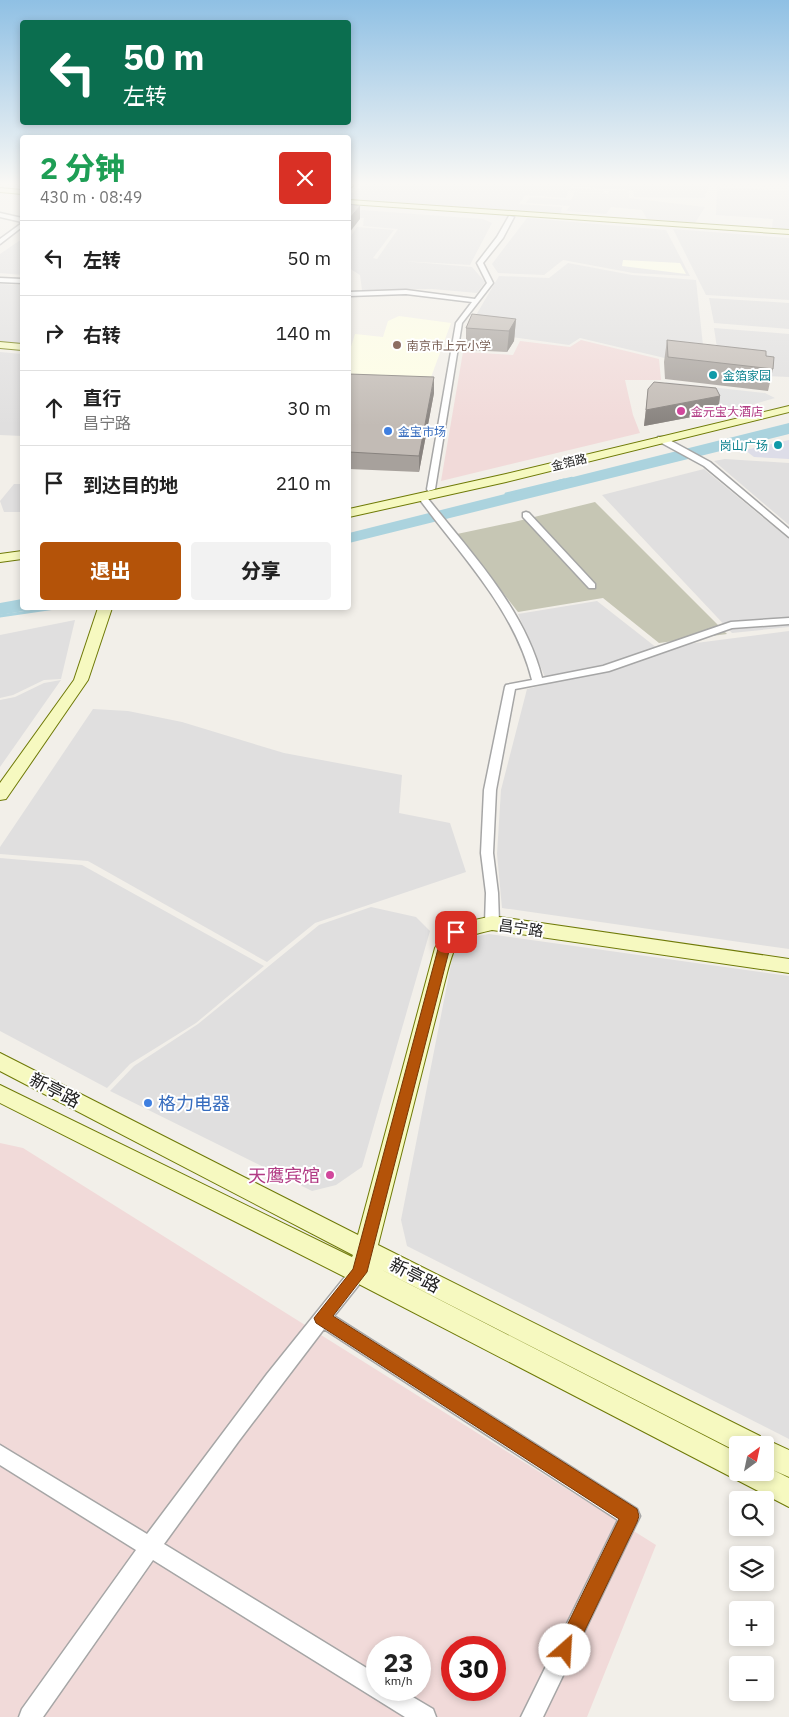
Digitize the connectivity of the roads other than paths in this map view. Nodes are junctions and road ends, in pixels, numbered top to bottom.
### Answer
1 (481, 265) edge
2 (0, 280) edge
3 (20, 281) edge
4 (351, 294) edge
5 (477, 301) junction
6 (0, 345) edge
7 (20, 347) edge
8 (789, 403) edge
9 (789, 409) edge
10 (661, 439) junction
11 (431, 488) junction
12 (422, 497) junction
13 (351, 507) edge
14 (351, 513) edge
15 (526, 515) dead end
16 (789, 534) edge
17 (20, 555) edge
18 (0, 558) edge
19 (20, 562) edge
20 (0, 565) edge
21 (592, 586) dead end
22 (103, 612) edge
23 (789, 621) edge
24 (538, 682) junction
25 (0, 795) edge
26 (492, 923) junction
27 (789, 966) edge
28 (0, 1061) edge
29 (0, 1092) edge
30 (362, 1261) junction
31 (322, 1318) junction
32 (732, 1436) edge
33 (0, 1454) edge
34 (774, 1456) edge
35 (729, 1462) edge
36 (789, 1464) edge
37 (766, 1481) edge
38 (789, 1493) edge
39 (150, 1546) junction
40 (366, 1681) edge
41 (399, 1701) edge
42 (30, 1717) edge
43 (425, 1717) edge
44 (532, 1717) edge

1 - 5 street
2 - 3 street
4 - 5 street
5 - 11 street
6 - 7 main road
8 - 11 main road, 金箔路
9 - 10 main road, 金箔路
10 - 12 main road, 金箔路
10 - 16 street
11 - 13 main road, 金箔路
12 - 14 main road, 金箔路
12 - 24 street
15 - 21 street
17 - 18 main road
19 - 20 main road
22 - 25 main road
23 - 24 street
24 - 26 street
26 - 27 main road, 昌宁路
26 - 30 main road, 昌宁路
28 - 30 main road, 新亭路
29 - 30 main road, 新亭路
30 - 31 street
30 - 32 main road, 新亭路
30 - 35 main road, 新亭路
31 - 39 street
31 - 44 street
33 - 39 street
34 - 36 main road
37 - 38 main road
39 - 40 street
39 - 42 street
41 - 43 street

